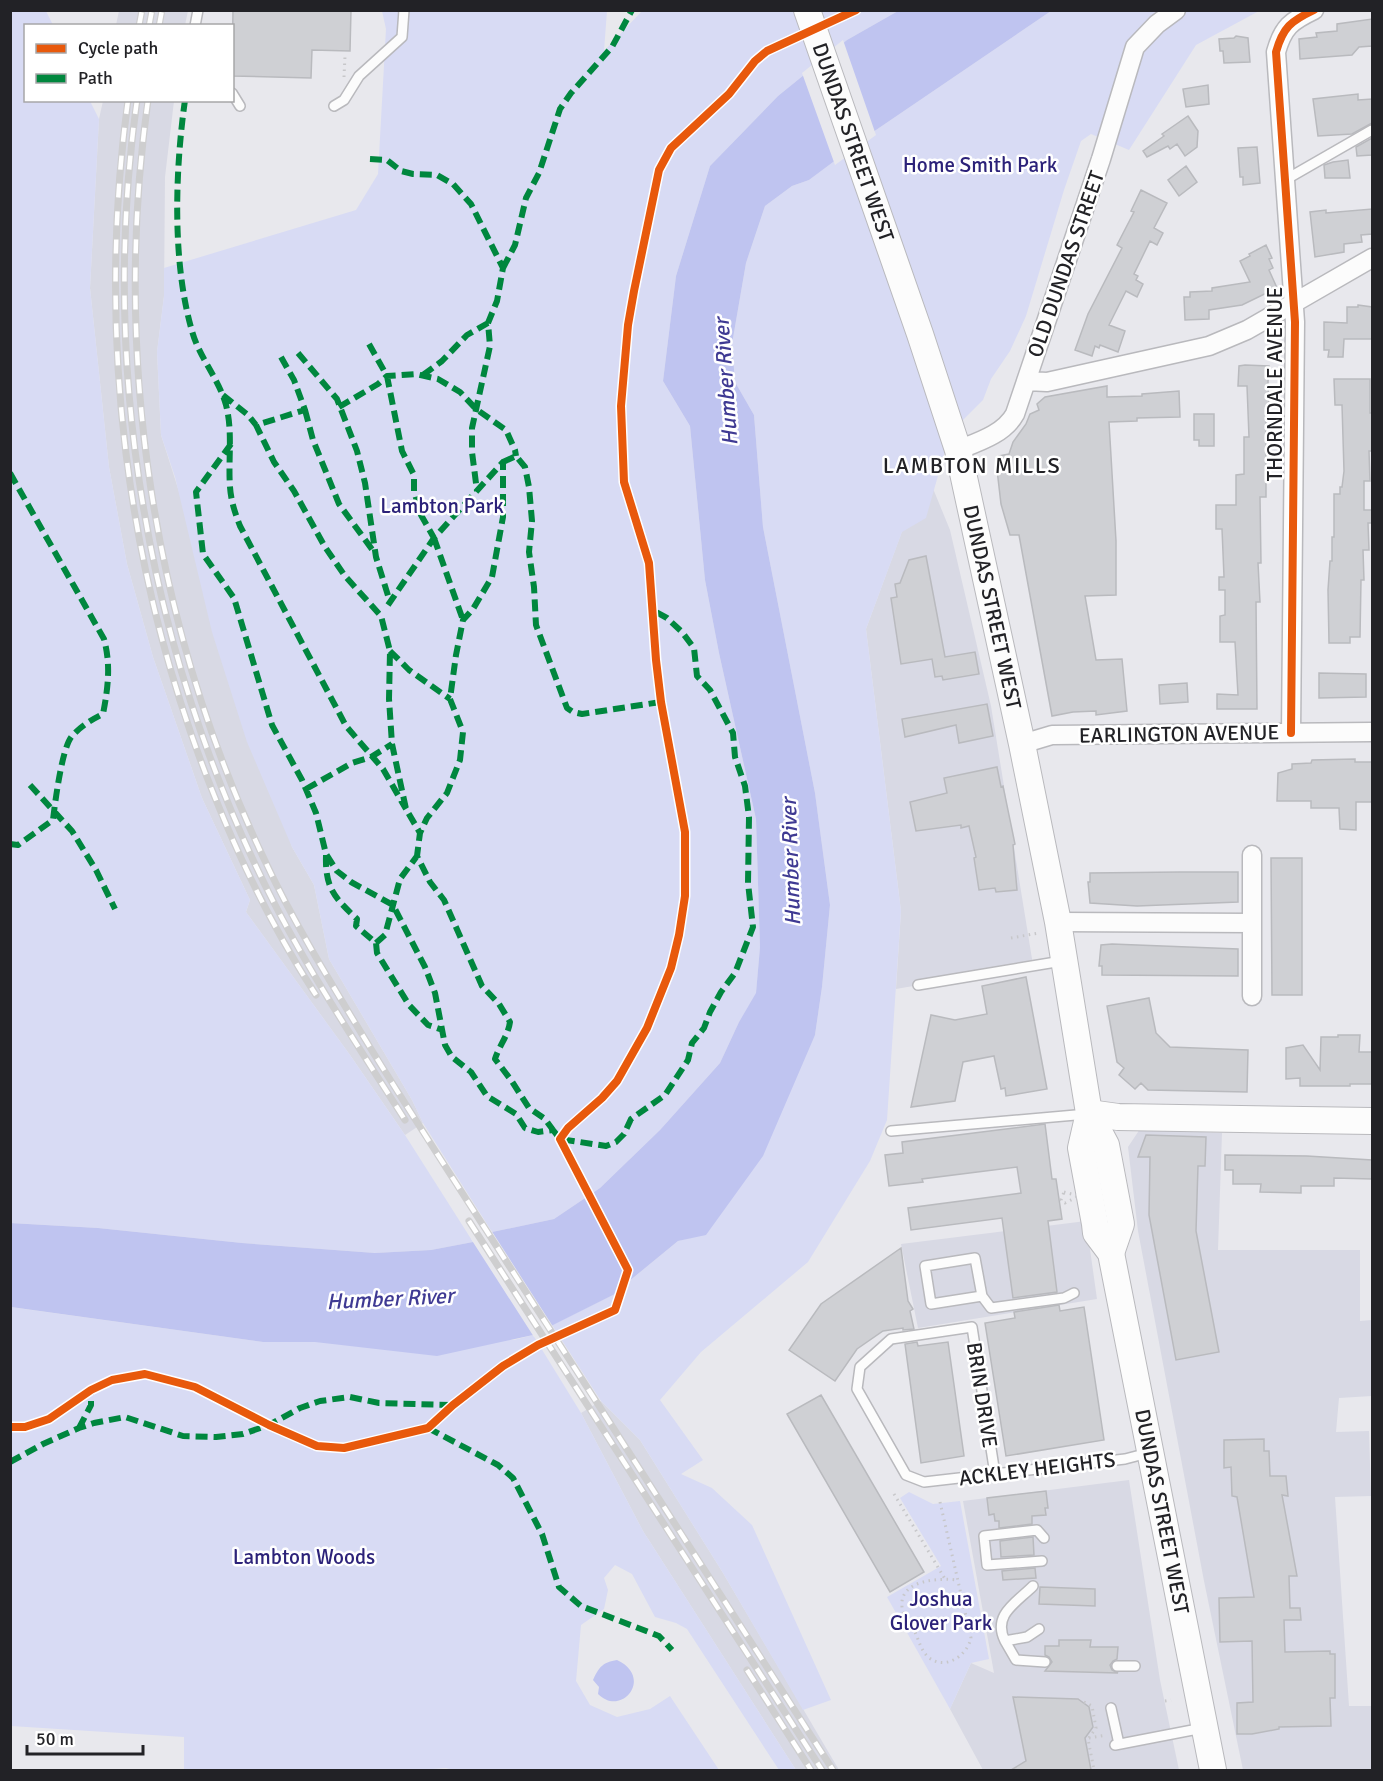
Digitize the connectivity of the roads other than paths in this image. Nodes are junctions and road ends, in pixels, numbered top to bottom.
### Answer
1 (404, 10) edge
2 (807, 10) edge
3 (1176, 10) edge
4 (1314, 10) edge
5 (234, 96) edge
6 (240, 106) dead end
7 (334, 106) dead end
8 (1372, 130) edge
9 (1285, 180) junction
10 (1372, 258) edge
11 (1294, 304) junction
12 (1026, 381) junction
13 (958, 450) junction
14 (1372, 732) edge
15 (1291, 733) junction
16 (1022, 744) junction
17 (1252, 855) dead end
18 (1252, 923) junction
19 (1058, 926) junction
20 (1064, 961) junction
21 (918, 985) dead end
22 (1252, 996) dead end
23 (1089, 1113) junction
24 (1372, 1121) edge
25 (891, 1131) dead end
26 (1074, 1293) dead end
27 (982, 1296) junction
28 (1150, 1453) junction
29 (995, 1474) junction
30 (924, 1482) joint
31 (1044, 1538) dead end
32 (1042, 1561) dead end
33 (1033, 1586) dead end
34 (1039, 1629) dead end
35 (1005, 1641) junction
36 (1045, 1662) dead end
37 (1117, 1666) dead end
38 (1135, 1666) dead end
39 (1112, 1708) dead end
40 (1205, 1727) junction
41 (1214, 1770) edge

1 - 7 lane
2 - 13 main road, DUNDAS STREET WEST
3 - 12 street, OLD DUNDAS STREET
4 - 9 street, THORNDALE AVENUE
5 - 6 lane
8 - 9 lane
9 - 11 street, THORNDALE AVENUE
10 - 11 street
11 - 12 street
11 - 15 street, THORNDALE AVENUE
12 - 13 street, OLD DUNDAS STREET
13 - 16 main road, DUNDAS STREET WEST
14 - 15 street, EARLINGTON AVENUE
15 - 16 street, EARLINGTON AVENUE
16 - 19 main road, DUNDAS STREET WEST
17 - 18 street
18 - 19 street
18 - 22 street
19 - 20 main road, DUNDAS STREET WEST
20 - 21 lane
20 - 23 main road, DUNDAS STREET WEST
23 - 24 main road
23 - 25 lane
23 - 28 main road, DUNDAS STREET WEST
26 - 27 lane
27 - 27 lane
28 - 29 lane, ACKLEY HEIGHTS
28 - 40 main road, DUNDAS STREET WEST
29 - 30 lane, ACKLEY HEIGHTS
29 - 30 lane, BRIN DRIVE
31 - 32 lane
33 - 35 lane
34 - 35 lane
35 - 36 lane
37 - 38 lane
39 - 40 lane
40 - 41 main road, DUNDAS STREET WEST

